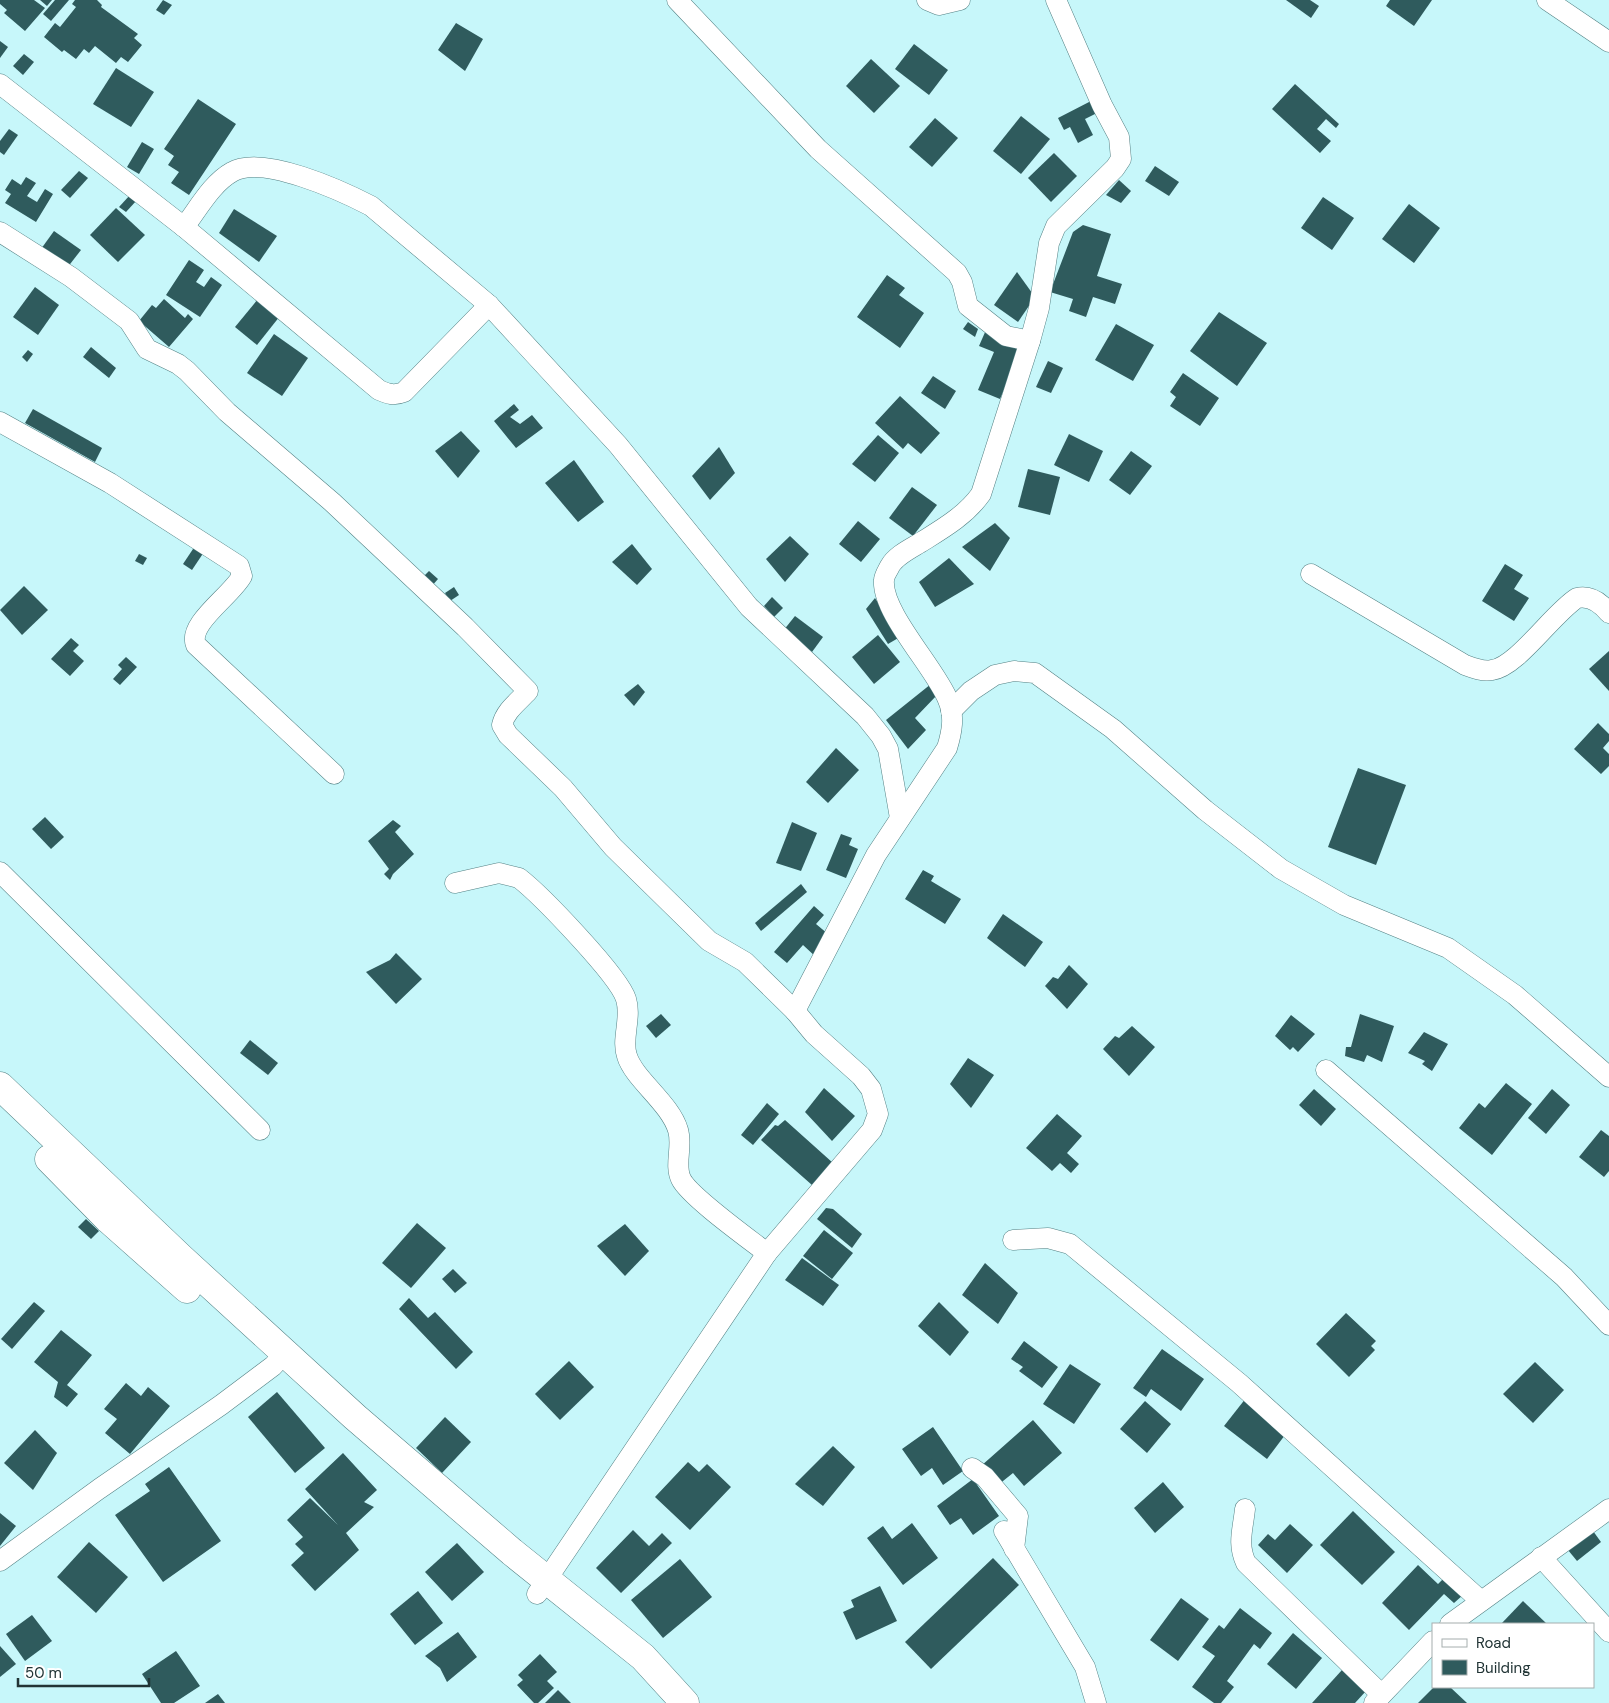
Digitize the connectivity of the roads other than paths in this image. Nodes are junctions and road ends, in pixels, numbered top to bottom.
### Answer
1 (677, 0) edge
2 (927, 0) edge
3 (960, 0) edge
4 (1056, 0) edge
5 (1547, 0) edge
6 (1609, 42) edge
7 (0, 84) edge
8 (184, 227) junction
9 (0, 232) edge
10 (489, 304) junction
11 (1030, 341) junction
12 (0, 422) edge
13 (1311, 574) dead end
14 (1609, 613) edge
15 (951, 711) junction
16 (334, 774) dead end
17 (900, 818) junction
18 (0, 872) edge
19 (455, 883) dead end
20 (795, 1011) junction
21 (1326, 1070) dead end
22 (1609, 1077) edge
23 (0, 1086) edge
24 (0, 1110) edge
25 (260, 1130) dead end
26 (1013, 1240) dead end
27 (767, 1253) junction
28 (1609, 1325) edge
29 (279, 1359) junction
30 (972, 1468) dead end
31 (1246, 1508) dead end
32 (1609, 1509) edge
33 (1004, 1531) dead end
34 (1014, 1550) junction
35 (1541, 1557) junction
36 (0, 1561) edge
37 (542, 1587) junction
38 (1481, 1600) junction
39 (1451, 1623) edge
40 (1609, 1632) edge
41 (1432, 1642) edge
42 (1378, 1699) edge
43 (660, 1703) edge
44 (685, 1703) edge
45 (1096, 1703) edge

1 - 11 street
2 - 3 street
4 - 11 street
5 - 6 street
7 - 8 street
8 - 10 street
8 - 10 street
9 - 20 street
10 - 17 street
11 - 15 street
12 - 16 street
13 - 14 street
15 - 17 street
15 - 22 street
17 - 20 street
18 - 25 street
19 - 27 street
20 - 27 street
21 - 28 street
23 - 29 main road
24 - 29 main road
26 - 38 street
27 - 37 street
29 - 36 street
29 - 37 main road
30 - 34 street
31 - 42 street
32 - 35 street
33 - 34 street
34 - 45 street
35 - 38 street
35 - 40 street
37 - 43 main road
37 - 44 main road
38 - 39 street
41 - 42 street

